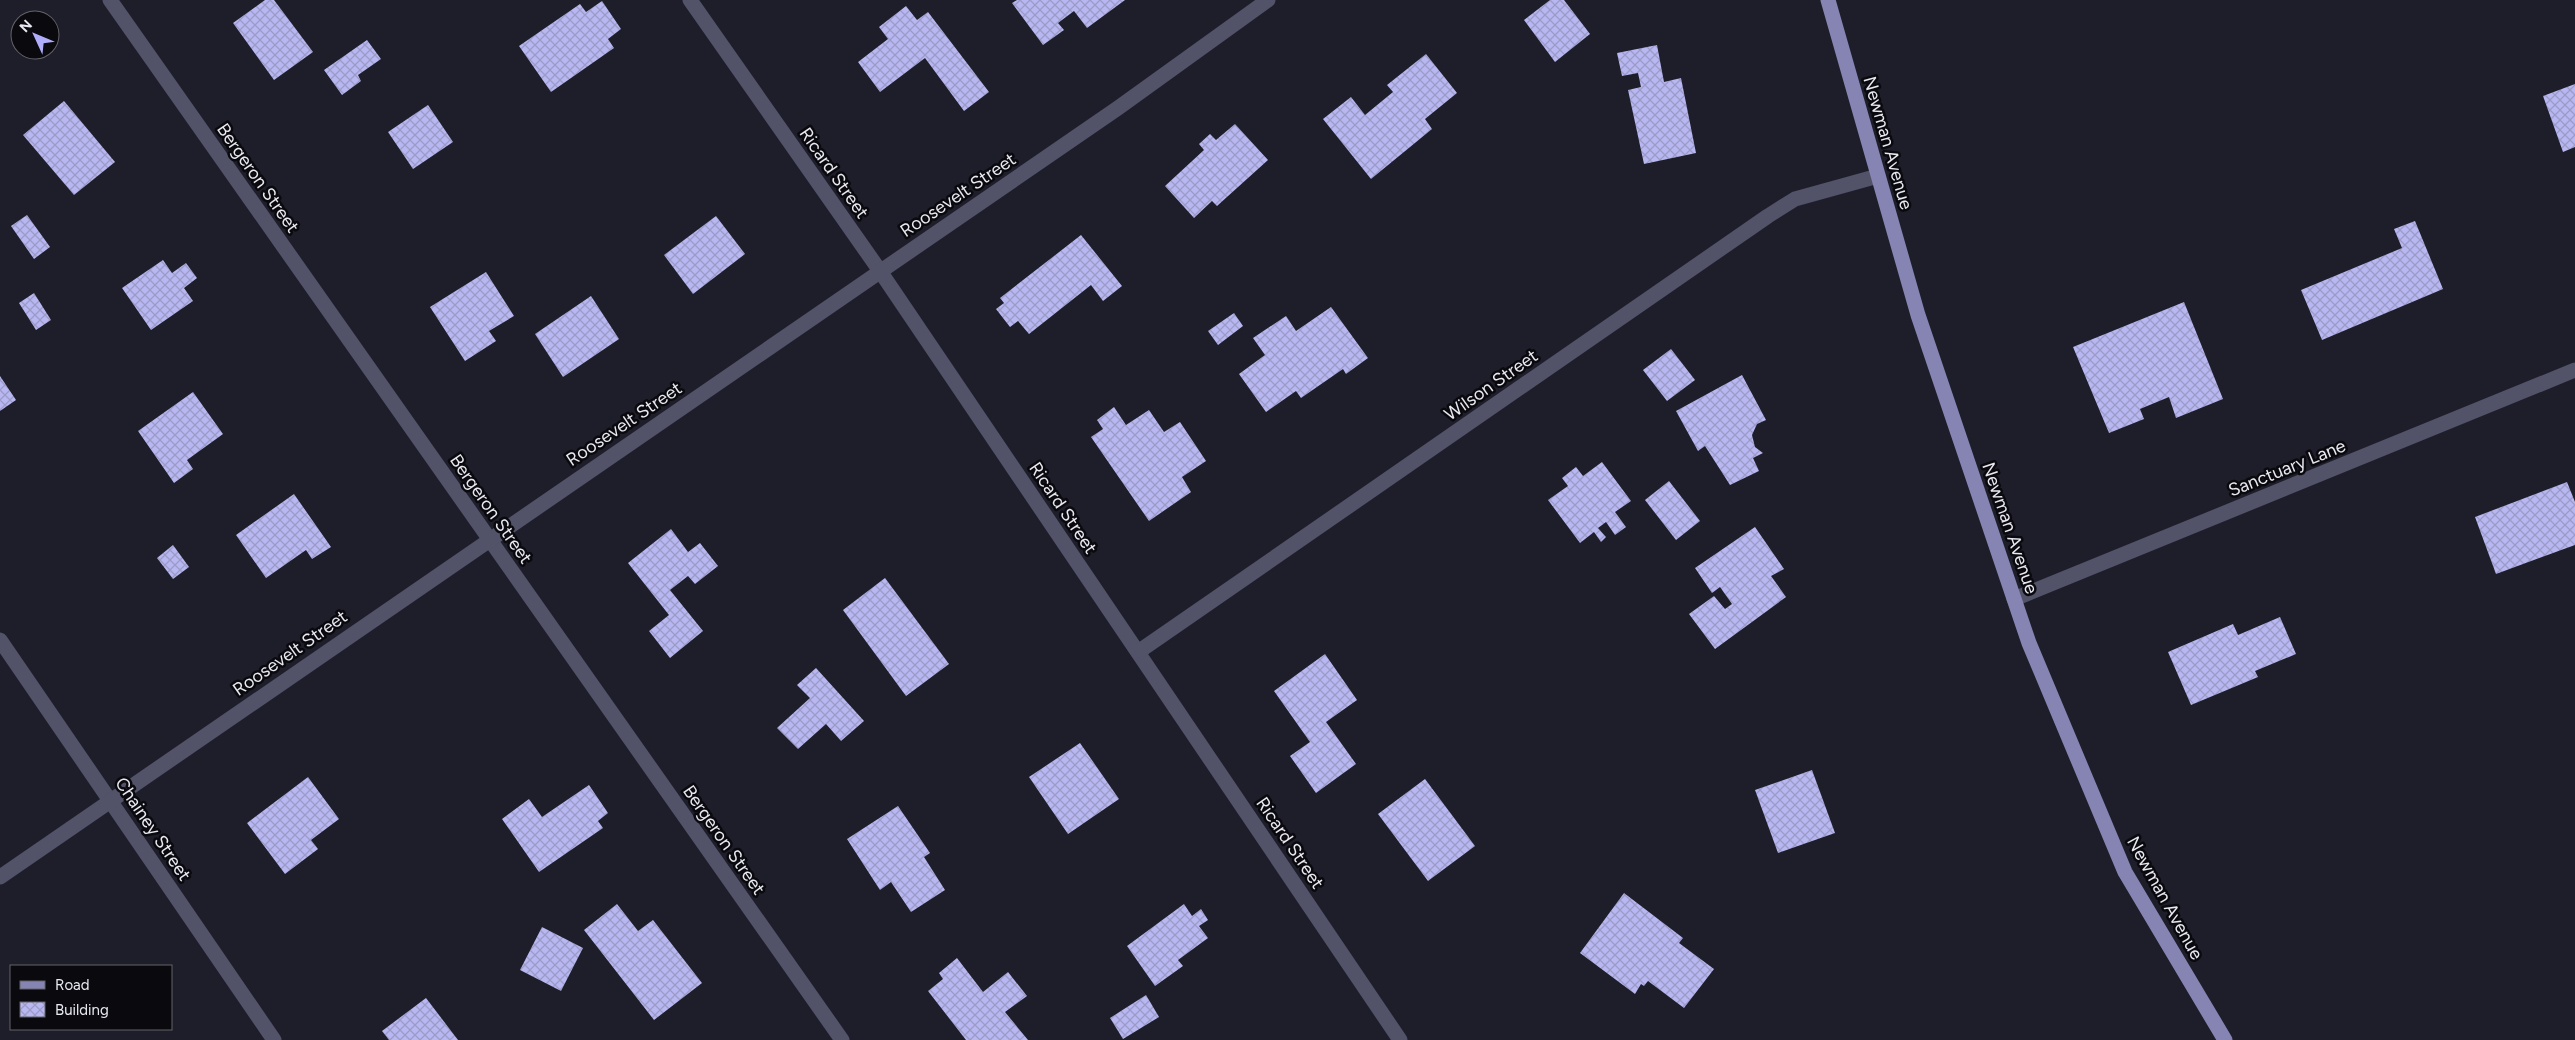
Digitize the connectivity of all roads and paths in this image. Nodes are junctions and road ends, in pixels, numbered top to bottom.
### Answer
1 (110, 0) edge
2 (690, 0) edge
3 (1268, 0) edge
4 (1828, 0) edge
5 (1878, 176) junction
6 (880, 271) junction
7 (2575, 370) edge
8 (489, 538) junction
9 (2014, 599) junction
10 (0, 640) edge
11 (1138, 652) junction
12 (110, 801) junction
13 (0, 877) edge
14 (274, 1040) edge
15 (842, 1040) edge
16 (1400, 1040) edge
17 (2225, 1040) edge

1 - 8 street, Bergeron Street
2 - 6 street, Ricard Street
3 - 6 street, Roosevelt Street
4 - 5 main road, Newman Avenue
5 - 9 main road, Newman Avenue
5 - 11 street, Wilson Street
6 - 8 street, Roosevelt Street
6 - 11 street, Ricard Street
7 - 9 street, Sanctuary Lane
8 - 12 street, Roosevelt Street
8 - 15 street, Bergeron Street
9 - 17 main road, Newman Avenue
10 - 12 street, Chainey Street
11 - 16 street, Ricard Street
12 - 13 street, Roosevelt Street
12 - 14 street, Chainey Street

